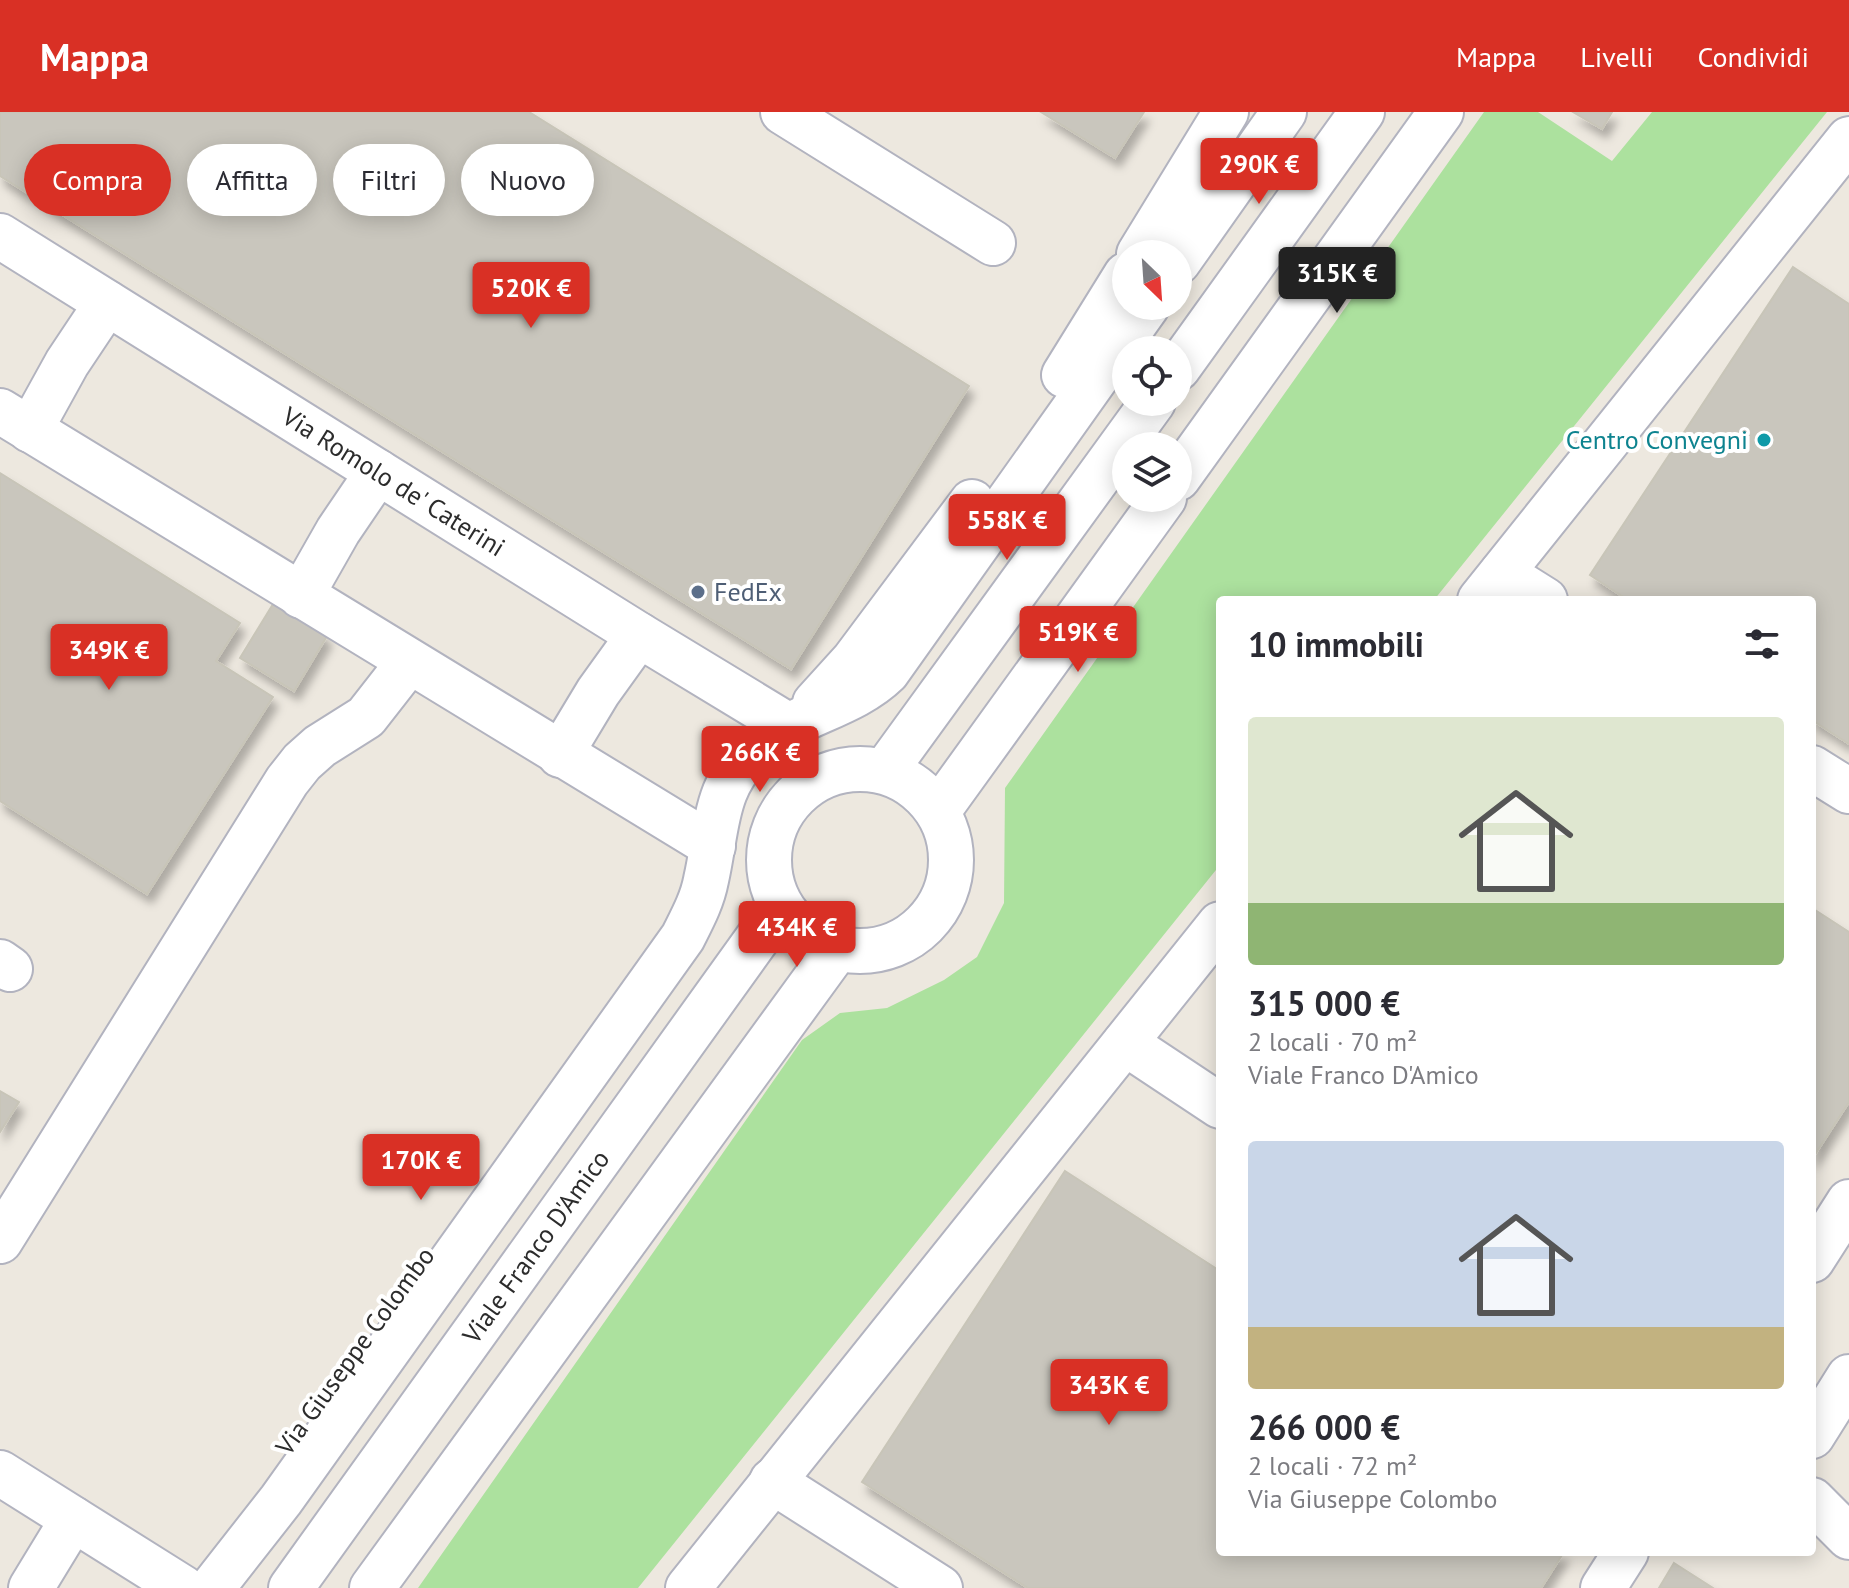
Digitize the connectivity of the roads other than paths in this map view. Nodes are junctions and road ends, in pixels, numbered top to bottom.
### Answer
1 (783, 112) edge
2 (1226, 112) edge
3 (1252, 112) edge
4 (1284, 112) edge
5 (1362, 112) edge
6 (1441, 112) edge
7 (1849, 139) edge
8 (1831, 186) edge
9 (0, 236) edge
10 (1148, 240) edge
11 (1161, 240) edge
12 (1192, 242) edge
13 (993, 243) dead end
14 (1112, 298) edge
15 (107, 303) junction
16 (1112, 309) edge
17 (1137, 320) edge
18 (1192, 349) edge
19 (1059, 385) junction
20 (1143, 416) edge
21 (15, 421) edge
22 (1192, 459) edge
23 (378, 472) junction
24 (1154, 512) edge
25 (1491, 586) edge
26 (301, 596) junction
27 (1530, 596) edge
28 (639, 635) junction
29 (409, 662) junction
30 (789, 726) junction
31 (560, 755) junction
32 (1816, 770) edge
33 (885, 771) junction
34 (1849, 791) edge
35 (938, 811) junction
36 (713, 846) junction
37 (780, 907) junction
38 (1216, 929) edge
39 (837, 949) junction
40 (1125, 1043) junction
41 (1216, 1103) edge
42 (1849, 1202) edge
43 (0, 1241) edge
44 (1816, 1254) edge
45 (1849, 1377) edge
46 (1816, 1430) edge
47 (0, 1473) edge
48 (772, 1481) junction
49 (1816, 1504) edge
50 (73, 1519) junction
51 (1849, 1537) edge
52 (1623, 1556) edge
53 (31, 1588) edge
54 (183, 1588) edge
55 (204, 1588) edge
56 (212, 1588) edge
57 (291, 1588) edge
58 (372, 1588) edge
59 (688, 1588) edge
60 (940, 1588) edge
61 (1603, 1588) edge

1 - 13 street
2 - 10 street
3 - 11 street
4 - 12 street
5 - 18 street
6 - 22 street
7 - 8 street
8 - 25 street
9 - 15 street, Via Romolo de' Caterini
14 - 19 street
15 - 21 street
15 - 23 street, Via Romolo de' Caterini
16 - 19 street, Via Giuseppe Colombo
17 - 30 street, Via Giuseppe Colombo
19 - 30 street, Via Giuseppe Colombo
20 - 33 street
21 - 26 street
23 - 26 street
23 - 28 street, Via Romolo de' Caterini
24 - 35 street
25 - 27 street
26 - 29 street
28 - 30 street, Via Romolo de' Caterini
28 - 31 street
29 - 31 street
29 - 43 street
30 - 36 street, Via Giuseppe Colombo
31 - 36 street
32 - 34 street
33 - 35 street
33 - 37 street
35 - 39 street
36 - 55 street, Via Giuseppe Colombo
36 - 56 street, Via Giuseppe Colombo
37 - 39 street
37 - 57 street, Viale Franco D'Amico
38 - 40 street
39 - 58 street
40 - 41 street
40 - 48 street
42 - 44 street
45 - 46 street
47 - 50 street
48 - 59 street
48 - 60 street
49 - 51 street
50 - 53 street
50 - 54 street
52 - 61 street

